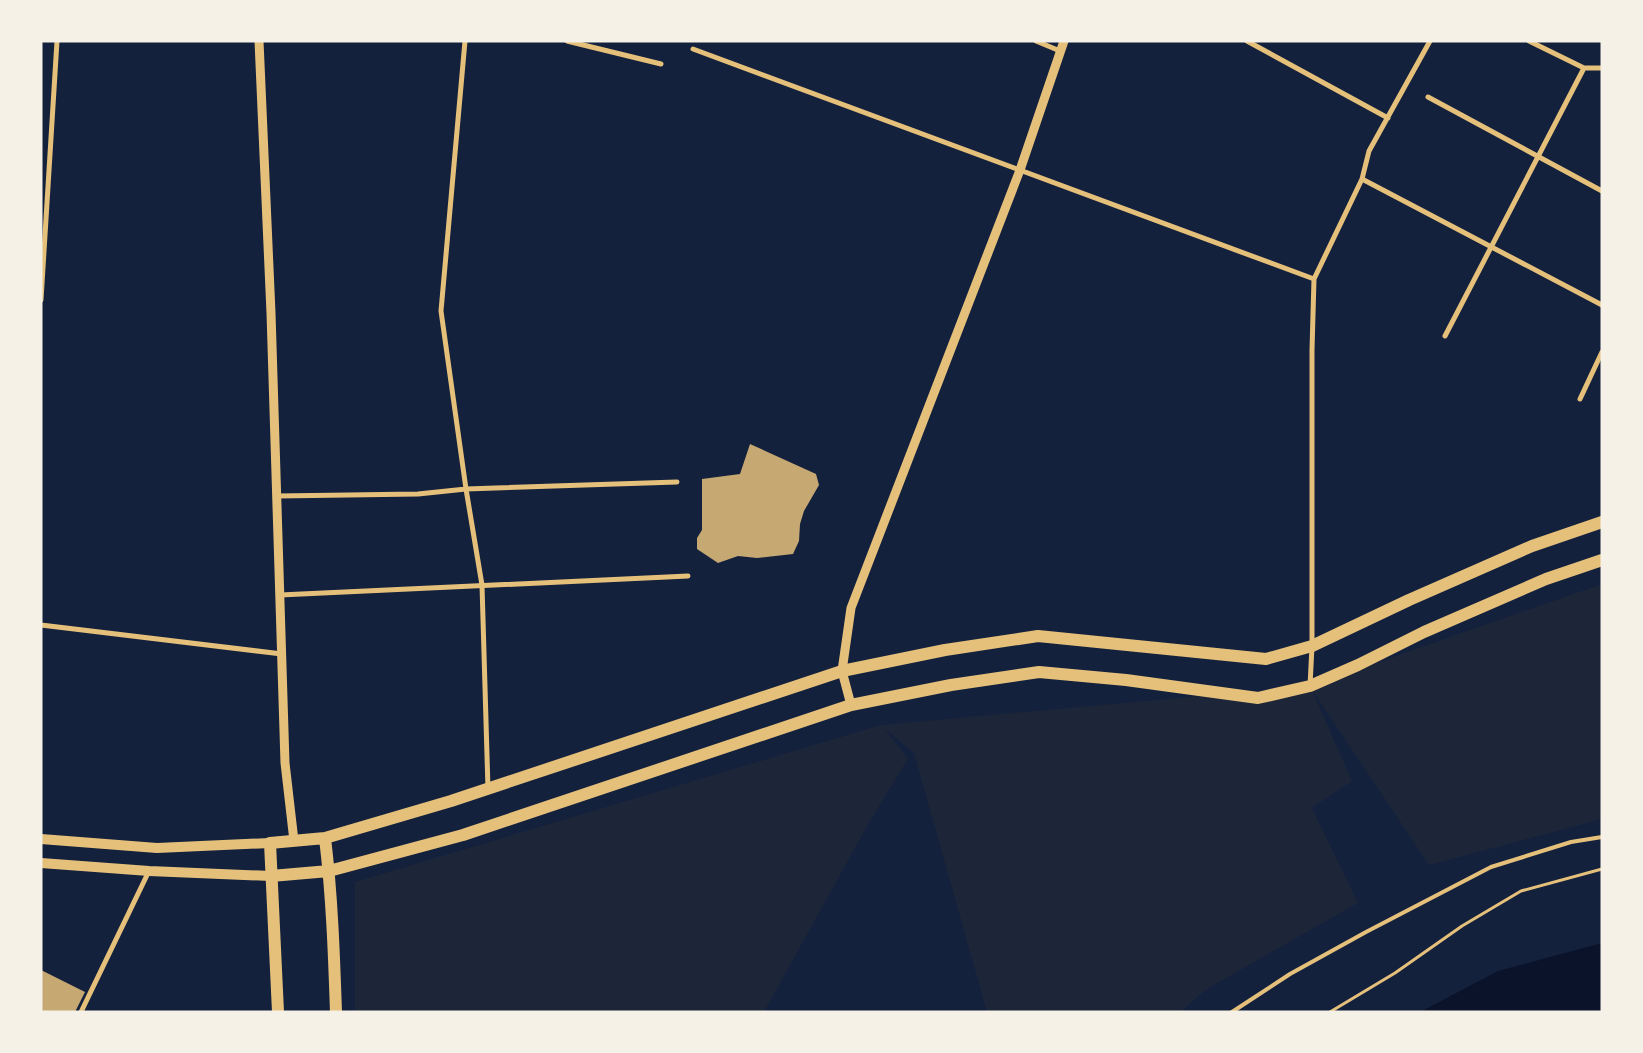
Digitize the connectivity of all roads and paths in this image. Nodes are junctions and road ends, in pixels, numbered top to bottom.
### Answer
1 (57, 41) edge
2 (259, 41) edge
3 (465, 41) edge
4 (567, 41) edge
5 (1036, 41) edge
6 (1064, 41) edge
7 (1247, 41) edge
8 (1430, 41) edge
9 (1529, 41) edge
10 (693, 49) dead end
11 (1060, 51) junction
12 (661, 64) dead end
13 (1584, 68) junction
14 (1602, 68) edge
15 (1428, 97) dead end
16 (1388, 118) junction
17 (1538, 156) junction
18 (1020, 170) junction
19 (1362, 179) junction
20 (1602, 191) edge
21 (1491, 247) junction
22 (1314, 279) junction
23 (41, 300) edge
24 (1602, 306) edge
25 (1445, 336) dead end
26 (1602, 352) edge
27 (1580, 399) dead end
28 (677, 482) dead end
29 (466, 489) junction
30 (277, 496) junction
31 (1602, 522) edge
32 (1602, 560) edge
33 (688, 576) dead end
34 (482, 585) junction
35 (280, 595) junction
36 (41, 625) edge
37 (1312, 646) junction
38 (282, 654) junction
39 (842, 671) junction
40 (1310, 686) junction
41 (851, 706) junction
42 (488, 789) junction
43 (1602, 837) edge
44 (325, 838) junction
45 (41, 839) edge
46 (294, 841) junction
47 (270, 843) junction
48 (41, 863) edge
49 (1602, 869) edge
50 (149, 871) junction
51 (329, 871) junction
52 (271, 876) junction
53 (81, 1012) edge
54 (278, 1012) edge
55 (336, 1012) edge
56 (1232, 1012) edge
57 (1330, 1012) edge

1 - 23 street
2 - 30 street
3 - 29 street
4 - 12 street
5 - 11 street
6 - 11 street
7 - 16 street
8 - 16 street
9 - 13 street
10 - 18 street
11 - 18 street
13 - 14 street
13 - 17 street
15 - 17 street
16 - 19 street
17 - 20 street
17 - 21 street
18 - 22 street
18 - 39 street
19 - 21 street
19 - 22 street
21 - 24 street
21 - 25 street
22 - 37 street
26 - 27 street
28 - 29 street
29 - 30 street
29 - 34 street
30 - 35 street
31 - 37 main road
32 - 40 main road
33 - 34 street
34 - 35 street
34 - 42 street
35 - 38 street
36 - 38 street
37 - 39 main road
37 - 40 street
38 - 46 street
39 - 41 street
39 - 42 main road
40 - 41 main road
41 - 51 main road
42 - 44 main road
43 - 56 lane
44 - 46 main road
44 - 51 main road
45 - 47 main road
46 - 47 main road
47 - 52 main road
48 - 50 main road
49 - 57 path
50 - 52 main road
50 - 53 street
51 - 52 main road
51 - 55 main road
52 - 54 main road

